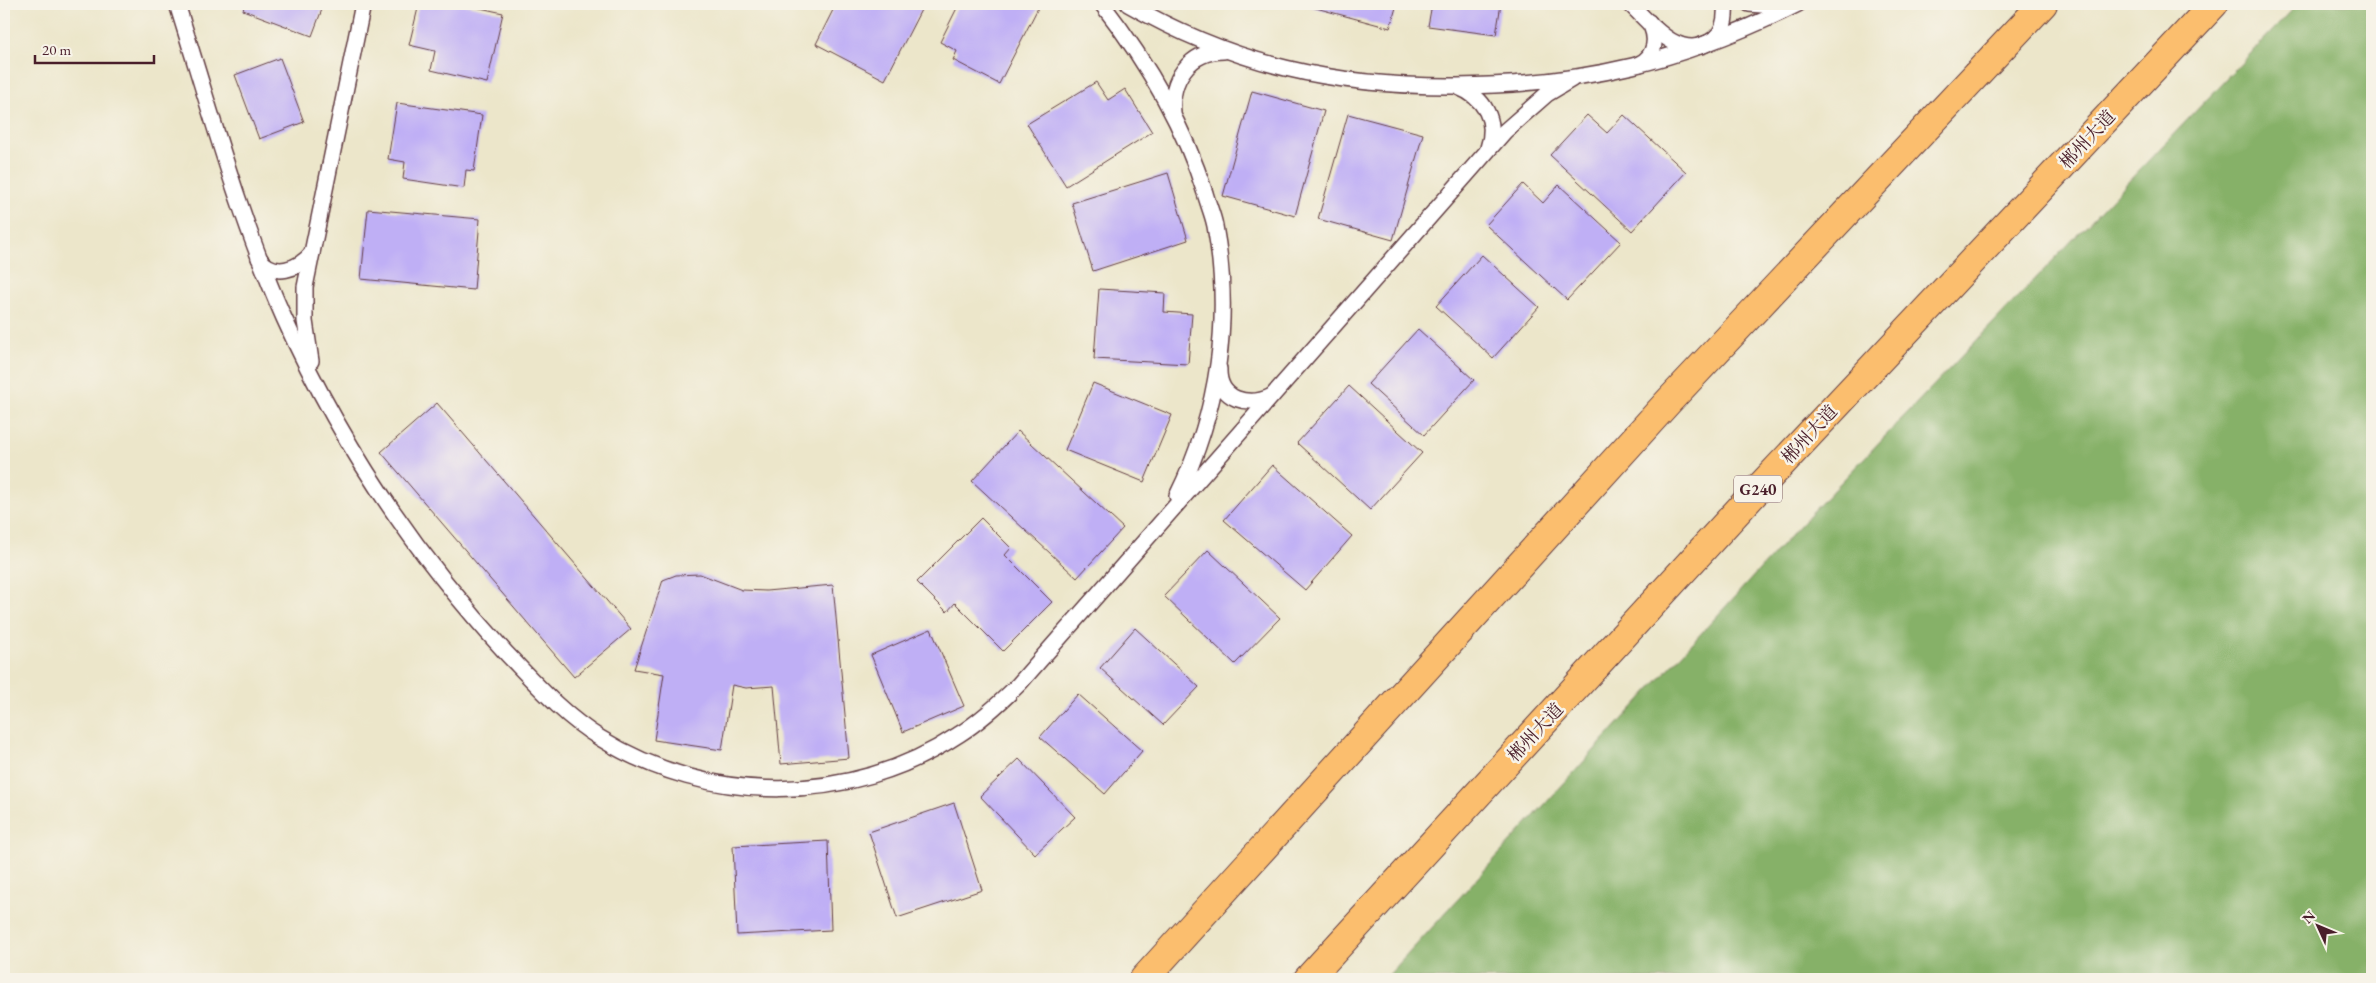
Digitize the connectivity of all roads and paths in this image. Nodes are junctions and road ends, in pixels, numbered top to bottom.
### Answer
1 (177, 4) edge
2 (362, 4) edge
3 (1102, 4) edge
4 (1128, 4) edge
5 (1630, 4) edge
6 (1725, 4) edge
7 (1749, 4) edge
8 (1791, 4) edge
9 (1798, 4) edge
10 (2043, 4) edge
11 (2214, 4) edge
12 (1648, 21) junction
13 (1707, 44) junction
14 (1228, 51) junction
15 (1634, 67) junction
16 (1572, 79) junction
17 (1444, 86) junction
18 (1178, 126) junction
19 (1486, 152) junction
20 (255, 250) junction
21 (312, 253) junction
22 (1219, 363) junction
23 (323, 395) junction
24 (1272, 396) junction
25 (1168, 515) junction
26 (1144, 979) edge
27 (1308, 979) edge

1 - 20 lane
2 - 21 lane
3 - 18 lane
4 - 14 lane
5 - 12 lane
6 - 13 lane
7 - 8 lane
9 - 13 lane
10 - 26 highway
11 - 27 highway, 郴州大道 / G240
12 - 13 lane
12 - 15 lane
13 - 15 lane
14 - 17 lane
14 - 18 lane
15 - 16 lane
16 - 17 lane
16 - 19 lane
17 - 19 lane
18 - 22 lane
19 - 24 lane
20 - 21 lane
20 - 23 lane
21 - 23 lane
22 - 24 lane
22 - 25 lane
23 - 25 lane
24 - 25 lane

